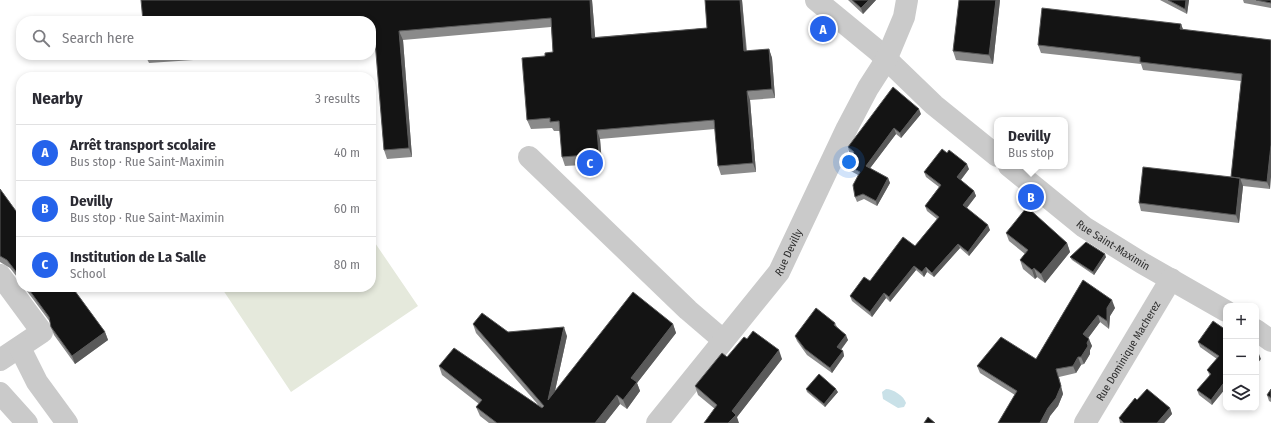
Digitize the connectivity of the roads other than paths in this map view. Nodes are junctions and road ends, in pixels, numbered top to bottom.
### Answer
1 (816, 0) edge
2 (906, 0) edge
3 (886, 60) junction
4 (994, 154) edge
5 (530, 157) dead end
6 (1013, 169) edge
7 (0, 275) edge
8 (1171, 279) junction
9 (1223, 309) edge
10 (1259, 332) edge
11 (724, 340) junction
12 (1271, 341) edge
13 (20, 348) junction
14 (0, 360) edge
15 (0, 392) edge
16 (27, 423) edge
17 (67, 423) edge
18 (657, 423) edge
19 (1086, 423) edge

1 - 3 street
2 - 3 street, Rue Devilly
3 - 4 street
3 - 11 street, Rue Devilly
5 - 11 street
6 - 8 street, Rue Saint-Maximin
7 - 13 street
8 - 9 street, Rue Saint-Maximin
8 - 19 street, Rue Dominique Macherez
10 - 12 street
11 - 18 street, Rue Devilly
13 - 14 street
13 - 17 street
15 - 16 street

